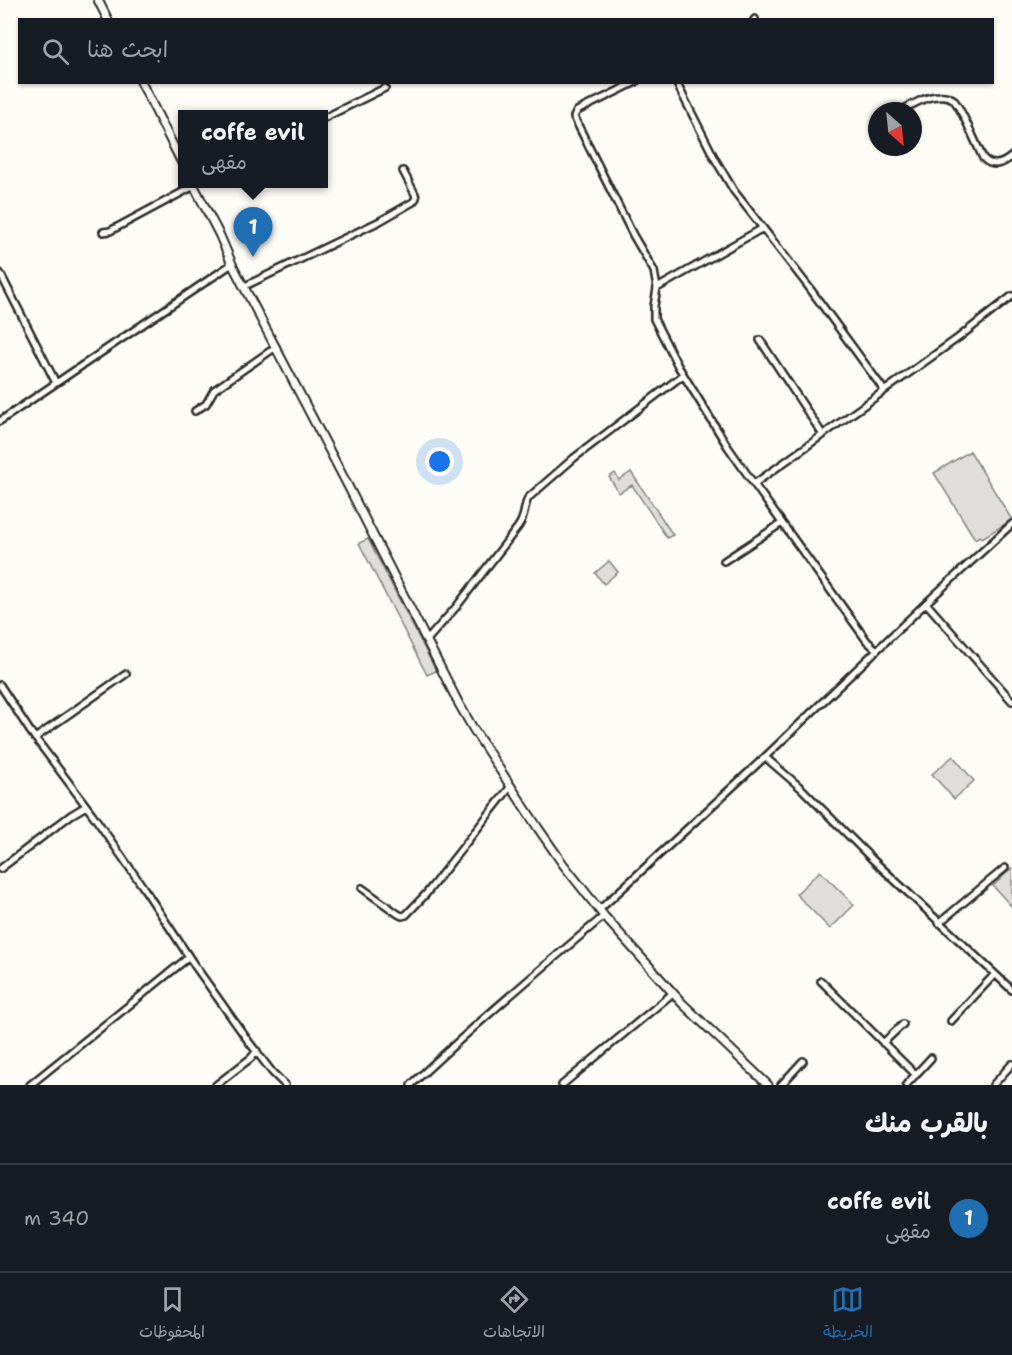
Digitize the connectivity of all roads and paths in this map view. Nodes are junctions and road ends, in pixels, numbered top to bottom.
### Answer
1 (98, 0) edge
2 (107, 18) edge
3 (142, 84) edge
4 (632, 84) edge
5 (677, 84) edge
6 (385, 88) dead end
7 (919, 102) edge
8 (328, 116) edge
9 (178, 153) edge
10 (1012, 156) edge
11 (403, 171) dead end
12 (187, 188) edge
13 (196, 188) edge
14 (763, 228) junction
15 (103, 232) dead end
16 (232, 264) junction
17 (0, 273) edge
18 (245, 286) junction
19 (657, 288) junction
20 (1012, 296) edge
21 (760, 340) dead end
22 (276, 347) junction
23 (683, 375) junction
24 (56, 383) junction
25 (884, 390) junction
26 (195, 411) dead end
27 (0, 421) edge
28 (823, 435) junction
29 (754, 484) junction
30 (782, 523) junction
31 (1012, 524) edge
32 (724, 561) dead end
33 (926, 603) junction
34 (427, 640) junction
35 (877, 650) junction
36 (126, 674) dead end
37 (0, 685) edge
38 (1012, 701) edge
39 (35, 738) junction
40 (765, 758) junction
41 (511, 786) junction
42 (86, 806) junction
43 (1005, 868) dead end
44 (0, 869) edge
45 (362, 888) dead end
46 (601, 913) junction
47 (939, 923) junction
48 (189, 957) junction
49 (994, 974) junction
50 (1012, 979) edge
51 (821, 981) dead end
52 (1006, 984) junction
53 (1012, 990) edge
54 (673, 993) junction
55 (951, 1021) dead end
56 (903, 1024) dead end
57 (884, 1043) junction
58 (257, 1052) junction
59 (931, 1059) dead end
60 (803, 1061) dead end
61 (1012, 1064) edge
62 (916, 1075) junction
63 (30, 1085) edge
64 (216, 1085) edge
65 (285, 1085) edge
66 (411, 1085) edge
67 (562, 1085) edge
68 (768, 1085) edge
69 (782, 1085) edge
70 (906, 1085) edge
71 (993, 1085) edge

1 - 2 street
3 - 9 street
4 - 19 street
5 - 14 street
6 - 8 street
7 - 10 street
11 - 18 street
12 - 15 street
13 - 16 street
14 - 19 street
14 - 25 street
16 - 18 street
16 - 24 street
17 - 24 street
18 - 22 street
19 - 23 street
20 - 25 street
21 - 28 street
22 - 26 street
22 - 34 street
23 - 29 street
23 - 34 street
24 - 27 street
25 - 28 street
28 - 29 street
29 - 30 street
30 - 32 street
30 - 35 street
31 - 33 street
33 - 35 street
33 - 38 street
34 - 41 street
35 - 40 street
36 - 39 street
37 - 39 street
39 - 42 street
40 - 46 street
40 - 47 street
41 - 45 street
41 - 46 street
42 - 44 street
42 - 48 street
43 - 47 street
46 - 54 street
46 - 66 street
47 - 49 street
48 - 58 street
48 - 63 street
49 - 52 street
49 - 55 street
50 - 52 street
51 - 57 street
52 - 53 street
54 - 67 street
54 - 68 street
56 - 57 street
57 - 62 street
58 - 64 street
58 - 65 street
59 - 62 street
60 - 69 street
61 - 71 street
62 - 70 street

